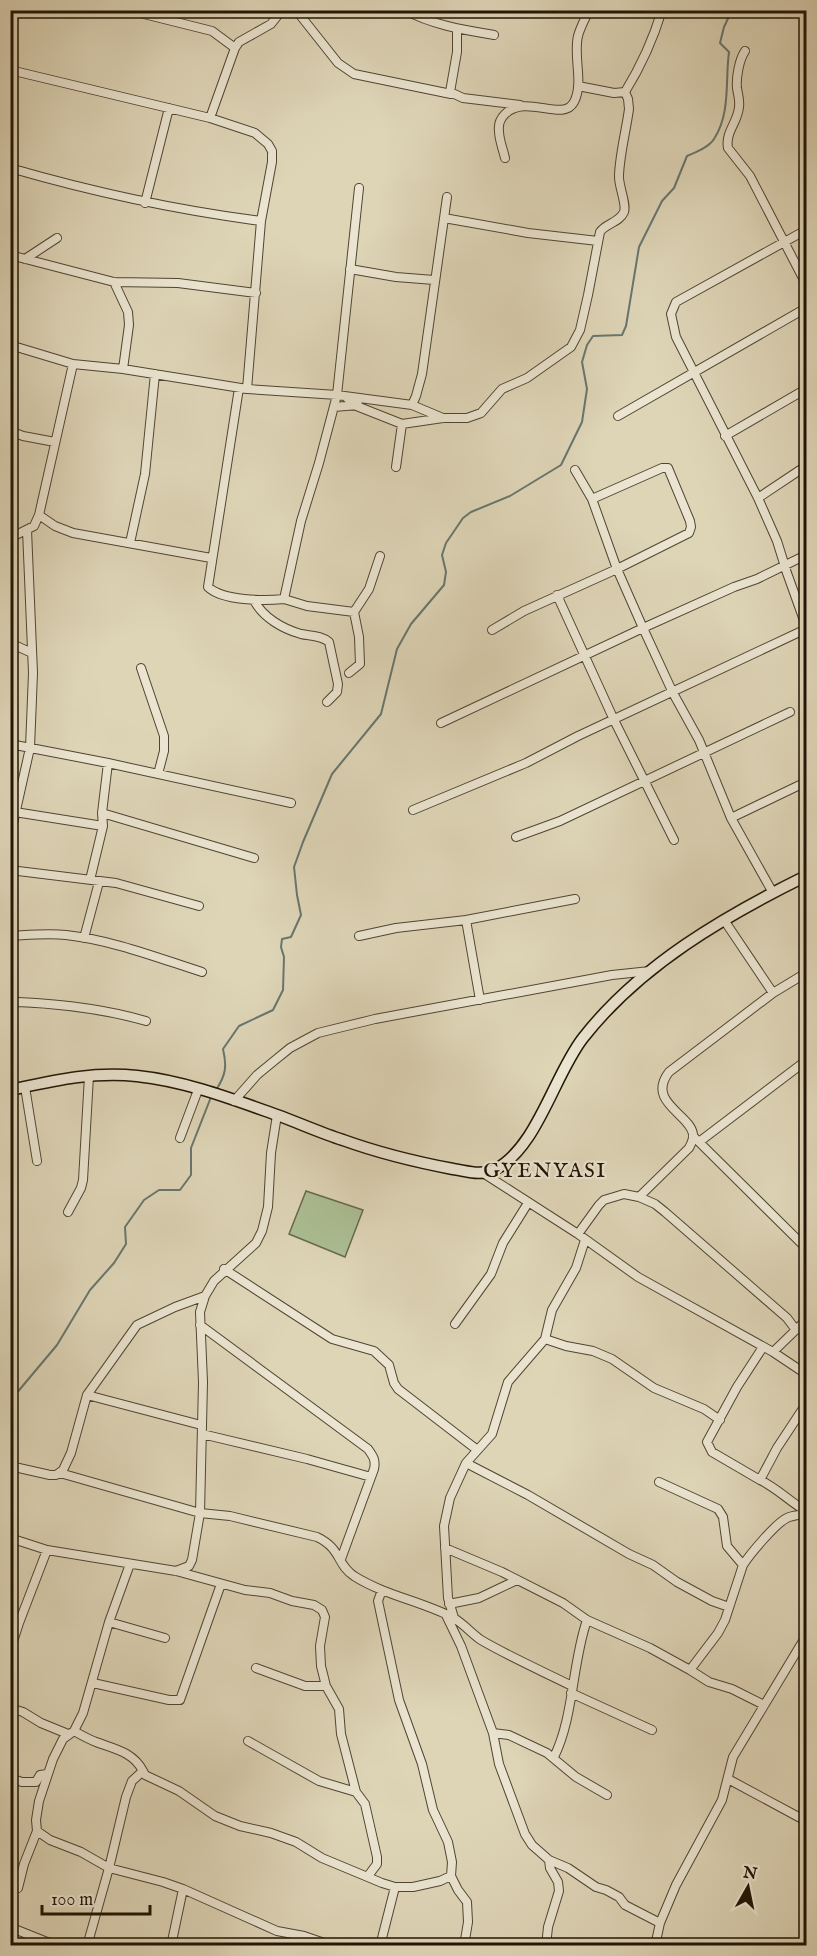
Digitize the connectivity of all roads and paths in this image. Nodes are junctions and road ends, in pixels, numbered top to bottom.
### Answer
1 (282, 10) edge
2 (296, 10) edge
3 (405, 10) edge
4 (589, 10) edge
5 (662, 10) edge
6 (144, 14) dead end
7 (457, 29) junction
8 (494, 35) dead end
9 (235, 48) junction
10 (745, 51) dead end
11 (10, 70) edge
12 (578, 86) junction
13 (625, 92) junction
14 (451, 94) junction
15 (520, 105) junction
16 (170, 108) junction
17 (210, 118) junction
18 (505, 158) dead end
19 (10, 168) edge
20 (359, 188) dead end
21 (447, 197) dead end
22 (145, 203) junction
23 (444, 218) junction
24 (261, 221) junction
25 (807, 230) edge
26 (57, 238) dead end
27 (598, 241) junction
28 (786, 242) junction
29 (10, 255) edge
30 (25, 258) junction
31 (350, 269) junction
32 (434, 280) junction
33 (114, 282) junction
34 (807, 284) edge
35 (256, 293) junction
36 (807, 308) edge
37 (10, 345) edge
38 (73, 364) junction
39 (123, 369) junction
40 (695, 372) junction
41 (155, 374) junction
42 (243, 388) junction
43 (807, 389) edge
44 (341, 396) junction
45 (369, 400) junction
46 (354, 405) junction
47 (412, 405) junction
48 (334, 407) junction
49 (618, 416) dead end
50 (443, 418) junction
51 (402, 424) junction
52 (10, 431) edge
53 (725, 436) junction
54 (55, 442) junction
55 (396, 466) dead end
56 (807, 466) edge
57 (575, 470) dead end
58 (758, 498) junction
59 (592, 499) junction
60 (39, 515) junction
61 (55, 526) junction
62 (31, 528) junction
63 (10, 538) edge
64 (130, 543) junction
65 (807, 555) edge
66 (380, 556) dead end
67 (211, 558) junction
68 (785, 565) junction
69 (617, 569) junction
70 (557, 595) junction
71 (284, 599) junction
72 (254, 600) junction
73 (354, 612) junction
74 (807, 627) edge
75 (643, 628) junction
76 (492, 630) dead end
77 (10, 643) edge
78 (32, 653) junction
79 (585, 657) junction
80 (141, 668) dead end
81 (349, 673) dead end
82 (673, 693) junction
83 (327, 702) dead end
84 (790, 712) dead end
85 (614, 720) junction
86 (441, 723) dead end
87 (10, 744) edge
88 (30, 748) junction
89 (705, 753) junction
90 (108, 763) junction
91 (158, 774) junction
92 (644, 782) junction
93 (807, 782) edge
94 (291, 803) dead end
95 (413, 810) dead end
96 (15, 812) junction
97 (102, 813) junction
98 (731, 818) junction
99 (103, 826) junction
100 (10, 837) edge
101 (516, 837) dead end
102 (674, 840) dead end
103 (254, 858) dead end
104 (10, 870) edge
105 (807, 876) edge
106 (95, 881) junction
107 (773, 893) junction
108 (575, 899) dead end
109 (199, 906) dead end
110 (466, 920) junction
111 (724, 920) junction
112 (10, 936) edge
113 (359, 936) dead end
114 (84, 938) junction
115 (652, 971) junction
116 (202, 972) dead end
117 (807, 973) edge
118 (772, 993) junction
119 (480, 1000) junction
120 (13, 1003) edge
121 (146, 1021) dead end
122 (803, 1063) dead end
123 (89, 1076) junction
124 (25, 1087) junction
125 (10, 1090) edge
126 (208, 1092) junction
127 (234, 1101) junction
128 (277, 1115) junction
129 (180, 1138) dead end
130 (696, 1139) junction
131 (37, 1161) dead end
132 (483, 1173) junction
133 (639, 1197) junction
134 (528, 1203) junction
135 (68, 1212) dead end
136 (581, 1237) junction
137 (807, 1248) edge
138 (224, 1269) junction
139 (204, 1296) junction
140 (807, 1320) edge
141 (455, 1324) dead end
142 (200, 1325) junction
143 (796, 1330) junction
144 (544, 1339) junction
145 (763, 1347) junction
146 (773, 1352) junction
147 (807, 1374) edge
148 (87, 1395) junction
149 (807, 1404) edge
150 (720, 1420) junction
151 (201, 1430) junction
152 (476, 1449) junction
153 (466, 1463) junction
154 (10, 1466) edge
155 (60, 1473) junction
156 (371, 1477) junction
157 (760, 1480) junction
158 (659, 1482) dead end
159 (789, 1501) junction
160 (200, 1513) junction
161 (807, 1513) edge
162 (787, 1518) junction
163 (10, 1538) edge
164 (445, 1548) junction
165 (47, 1550) junction
166 (340, 1559) junction
167 (130, 1564) junction
168 (743, 1565) junction
169 (176, 1571) junction
170 (517, 1580) junction
171 (221, 1584) junction
172 (382, 1590) junction
173 (448, 1601) junction
174 (729, 1607) junction
175 (437, 1611) junction
176 (450, 1616) junction
177 (587, 1620) junction
178 (109, 1622) junction
179 (807, 1636) edge
180 (165, 1638) dead end
181 (10, 1651) edge
182 (256, 1668) dead end
183 (690, 1670) junction
184 (93, 1683) junction
185 (326, 1686) junction
186 (571, 1690) junction
187 (764, 1705) junction
188 (10, 1708) edge
189 (652, 1730) dead end
190 (71, 1732) junction
191 (493, 1733) junction
192 (248, 1741) dead end
193 (554, 1757) junction
194 (143, 1771) junction
195 (47, 1774) junction
196 (10, 1778) edge
197 (728, 1779) junction
198 (356, 1792) junction
199 (607, 1795) dead end
200 (807, 1821) edge
201 (37, 1831) junction
202 (549, 1860) junction
203 (109, 1868) junction
204 (368, 1876) junction
205 (451, 1876) junction
206 (395, 1887) junction
207 (18, 1888) dead end
208 (183, 1889) junction
209 (660, 1923) junction
210 (17, 1930) dead end
211 (57, 1946) edge
212 (87, 1946) edge
213 (171, 1946) edge
214 (333, 1946) edge
215 (380, 1946) edge
216 (464, 1946) edge
217 (546, 1946) edge
218 (655, 1946) edge

1 - 9 street
2 - 14 street
3 - 7 street
4 - 12 street
5 - 13 street
6 - 9 street
7 - 8 street
7 - 14 street
9 - 17 street
10 - 28 street
11 - 16 street
12 - 13 street
12 - 15 street
13 - 27 street
14 - 15 street
15 - 18 street
16 - 17 street
16 - 22 street
17 - 24 street
19 - 22 street
20 - 31 street
21 - 23 street
22 - 24 street
23 - 27 street
23 - 32 street
24 - 35 street
25 - 28 street
26 - 30 street
27 - 50 street
28 - 34 street
28 - 40 street
29 - 30 street
30 - 33 street
31 - 32 street
31 - 44 street
32 - 47 street
33 - 35 street
33 - 39 street
35 - 42 street
36 - 40 street
37 - 38 street
38 - 39 street
38 - 54 street
39 - 41 street
40 - 49 street
40 - 53 street
41 - 42 street
41 - 64 street
42 - 44 street
42 - 67 street
43 - 53 street
44 - 45 street
44 - 46 street
44 - 48 street
45 - 46 street
45 - 47 street
46 - 48 street
46 - 51 street
47 - 50 street
48 - 71 street
50 - 51 street
51 - 55 street
52 - 54 street
53 - 58 street
54 - 60 street
56 - 58 street
57 - 59 street
58 - 68 street
59 - 69 street
59 - 69 street
60 - 61 street
60 - 62 street
61 - 62 street
61 - 64 street
62 - 63 street
62 - 78 street
64 - 67 street
65 - 68 street
66 - 73 street
67 - 72 street
68 - 74 street
68 - 75 street
69 - 70 street
69 - 75 street
70 - 76 street
70 - 79 street
71 - 72 street
71 - 73 street
72 - 83 street
73 - 81 street
74 - 82 street
75 - 79 street
75 - 82 street
77 - 78 street
78 - 88 street
79 - 85 street
79 - 86 street
80 - 91 street
82 - 85 street
82 - 89 street
84 - 89 street
85 - 92 street
85 - 95 street
87 - 88 street
88 - 90 street
88 - 96 street
89 - 92 street
89 - 98 street
90 - 91 street
90 - 97 street
91 - 94 street
92 - 101 street
92 - 102 street
93 - 98 street
96 - 99 street
96 - 100 street
97 - 99 street
97 - 103 street
98 - 107 street
99 - 106 street
104 - 106 street
105 - 107 street
106 - 109 street
106 - 114 street
107 - 111 street
108 - 110 street
110 - 113 street
110 - 119 street
111 - 115 street
111 - 118 street
112 - 114 street
114 - 116 street
115 - 119 street
115 - 132 street
117 - 118 street
118 - 130 street
119 - 127 street
120 - 121 street
122 - 130 street
123 - 124 street
123 - 126 street
123 - 135 street
124 - 125 street
124 - 131 street
126 - 127 street
126 - 129 street
127 - 128 street
128 - 132 street
128 - 138 street
130 - 133 street
130 - 137 street
132 - 134 street
133 - 136 street
133 - 143 street
134 - 136 street
134 - 141 street
136 - 144 street
136 - 145 street
138 - 139 street
138 - 152 street
139 - 142 street
139 - 148 street
140 - 143 street
142 - 151 street
142 - 156 street
143 - 146 street
144 - 150 street
144 - 152 street
145 - 146 street
145 - 150 street
146 - 147 street
148 - 151 street
148 - 155 street
149 - 157 street
150 - 157 street
151 - 156 street
151 - 160 street
152 - 153 street
153 - 164 street
153 - 174 street
154 - 155 street
155 - 160 street
156 - 166 street
157 - 159 street
158 - 168 street
159 - 161 street
159 - 162 street
160 - 166 street
160 - 169 street
161 - 162 street
162 - 168 street
163 - 165 street
164 - 170 street
164 - 173 street
165 - 167 street
165 - 181 street
166 - 172 street
167 - 169 street
167 - 178 street
168 - 174 street
169 - 171 street
170 - 173 street
170 - 177 street
171 - 184 street
171 - 185 street
172 - 175 street
172 - 205 street
173 - 175 street
173 - 176 street
174 - 183 street
175 - 176 street
176 - 186 street
176 - 191 street
177 - 183 street
177 - 186 street
178 - 180 street
178 - 184 street
179 - 187 street
182 - 185 street
183 - 187 street
184 - 190 street
185 - 198 street
186 - 189 street
186 - 193 street
187 - 197 street
188 - 190 street
190 - 194 street
190 - 195 street
191 - 193 street
191 - 202 street
192 - 198 street
193 - 199 street
194 - 203 street
194 - 204 street
195 - 196 street
195 - 201 street
197 - 200 street
197 - 209 street
198 - 204 street
201 - 203 street
201 - 207 street
202 - 209 street
202 - 217 street
203 - 208 street
203 - 212 street
204 - 206 street
205 - 206 street
205 - 216 street
206 - 215 street
208 - 213 street
208 - 214 street
209 - 218 street
210 - 211 street

